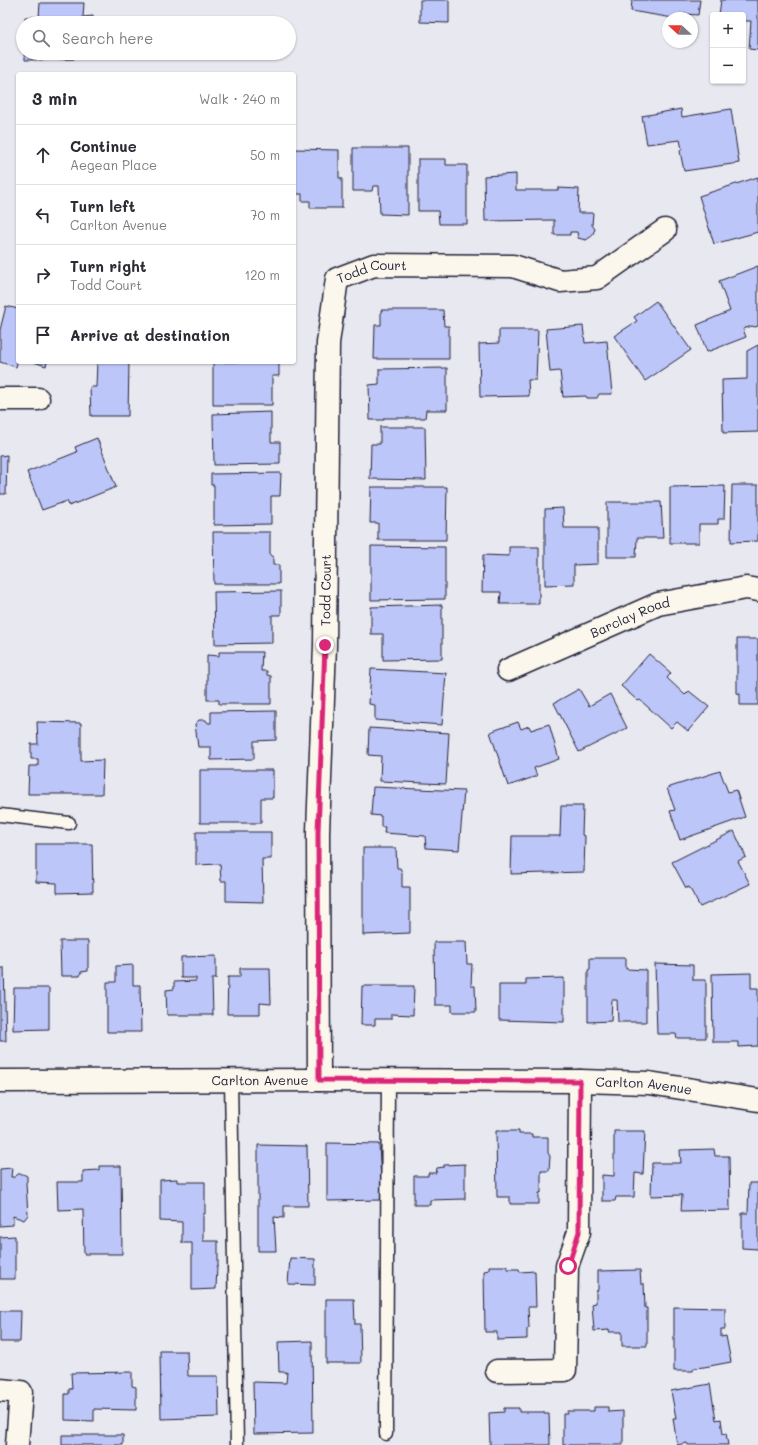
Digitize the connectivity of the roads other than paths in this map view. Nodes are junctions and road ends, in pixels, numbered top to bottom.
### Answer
1 (665, 230) dead end
2 (0, 399) edge
3 (38, 399) dead end
4 (758, 590) edge
5 (508, 670) dead end
6 (0, 815) edge
7 (69, 823) dead end
8 (231, 1080) junction
9 (319, 1080) junction
10 (388, 1080) junction
11 (580, 1081) junction
12 (0, 1082) edge
13 (758, 1100) edge
14 (497, 1371) dead end
15 (0, 1390) edge
16 (386, 1434) dead end
17 (17, 1445) edge
18 (237, 1445) edge

1 - 9 street, Todd Court
2 - 3 street
4 - 5 street, Barclay Road
6 - 7 lane
8 - 9 street, Carlton Avenue
8 - 12 street, Carlton Avenue
8 - 18 lane
9 - 10 street, Carlton Avenue
10 - 11 street, Carlton Avenue
10 - 16 lane
11 - 13 street, Carlton Avenue
11 - 14 street
15 - 17 street

